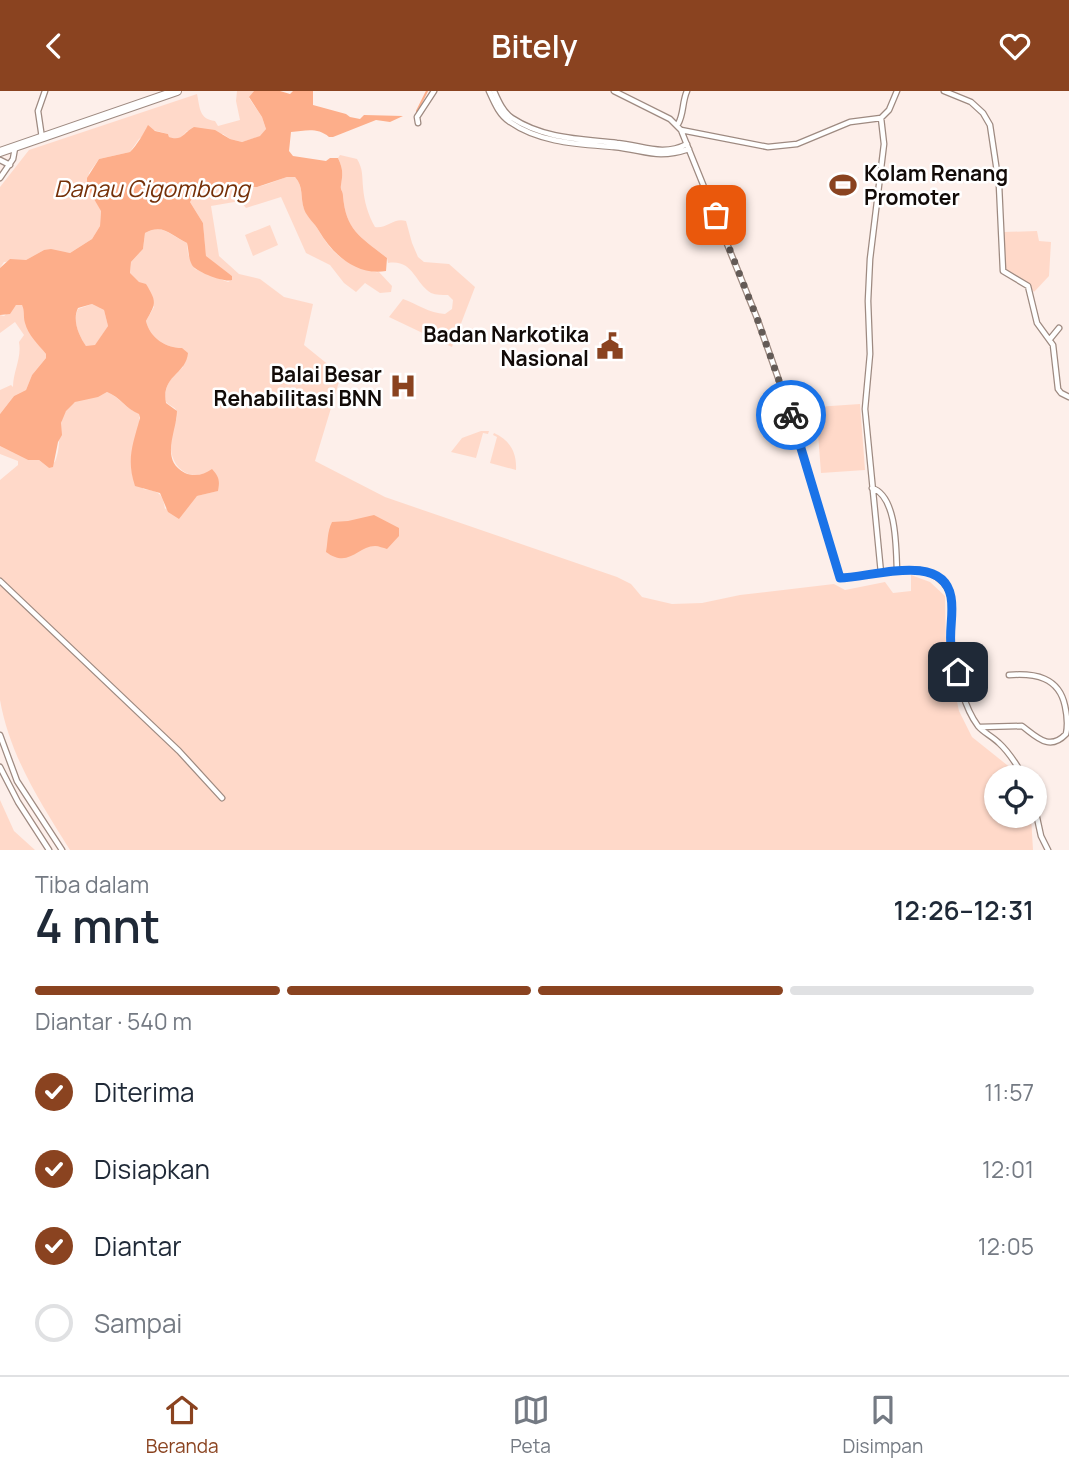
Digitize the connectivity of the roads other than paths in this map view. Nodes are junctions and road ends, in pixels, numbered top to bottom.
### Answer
1 (45, 91) edge
2 (177, 91) edge
3 (434, 91) edge
4 (491, 91) edge
5 (614, 91) edge
6 (687, 91) edge
7 (897, 91) edge
8 (944, 91) edge
9 (157, 94) edge
10 (881, 117) junction
11 (418, 123) dead end
12 (680, 127) junction
13 (42, 139) junction
14 (15, 147) junction
15 (688, 147) junction
16 (1, 156) edge
17 (10, 165) junction
18 (0, 178) edge
19 (1059, 328) dead end
20 (1050, 339) junction
21 (1069, 397) edge
22 (872, 488) junction
23 (897, 571) junction
24 (881, 573) junction
25 (0, 581) edge
26 (1009, 675) dead end
27 (979, 727) junction
28 (1068, 734) edge
29 (0, 735) edge
30 (1016, 765) edge
31 (0, 767) edge
32 (222, 797) dead end
33 (1039, 828) edge
34 (52, 836) junction
35 (43, 841) junction
36 (49, 850) edge
37 (62, 850) edge
38 (1048, 850) edge

1 - 13 street
2 - 9 highway
3 - 11 street
4 - 15 street
5 - 12 street
6 - 12 street
7 - 10 street
8 - 20 street
9 - 13 highway
10 - 12 street
10 - 22 street
12 - 15 street
13 - 14 highway
14 - 16 highway
14 - 17 street
15 - 24 street
16 - 17 street
17 - 18 street
19 - 20 street
20 - 21 street
22 - 23 street
22 - 24 street
23 - 24 street
23 - 27 street
25 - 32 street
26 - 28 street
27 - 28 street
27 - 30 street
29 - 34 street
31 - 35 street
33 - 38 street
34 - 35 street
34 - 37 street
35 - 36 street

